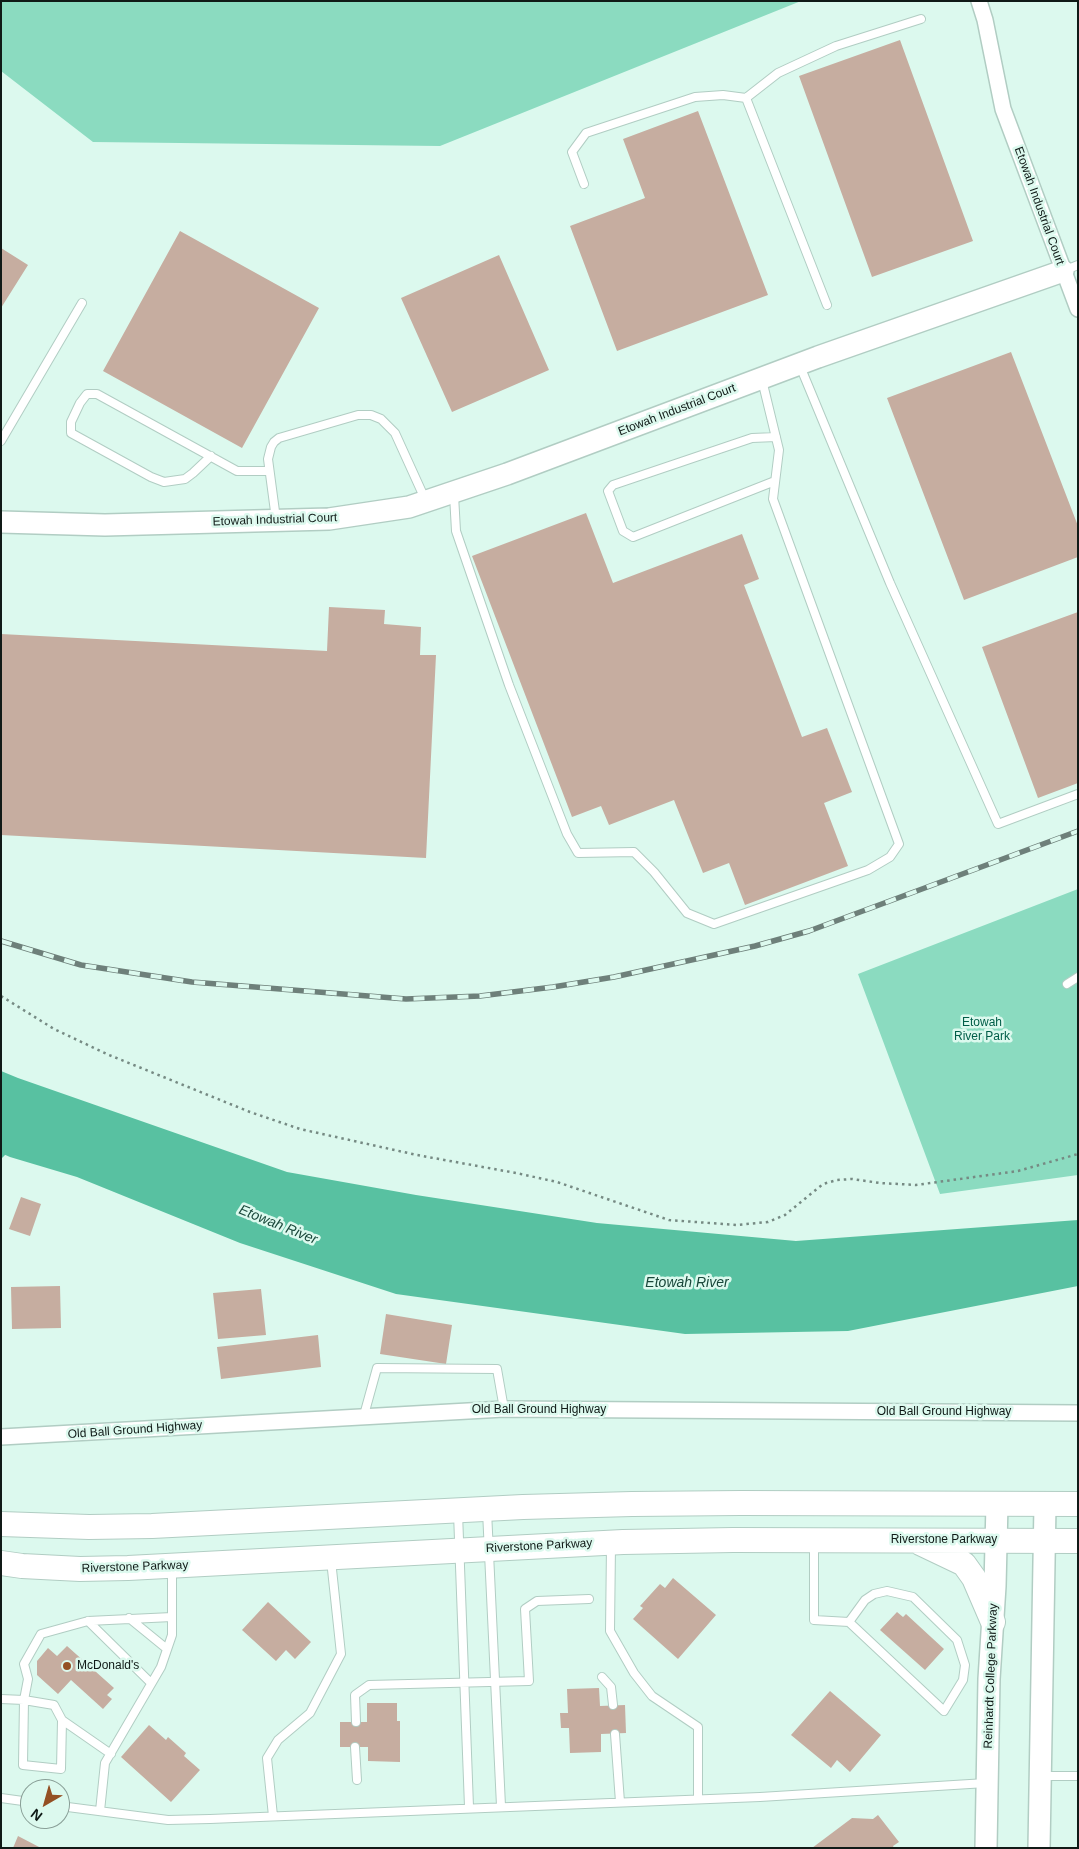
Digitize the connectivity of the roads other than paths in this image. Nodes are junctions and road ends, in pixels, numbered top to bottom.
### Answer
1 (979, 1) edge
2 (921, 19) dead end
3 (746, 98) junction
4 (584, 184) dead end
5 (1070, 268) edge
6 (82, 303) dead end
7 (827, 304) dead end
8 (1078, 309) edge
9 (799, 364) junction
10 (762, 378) junction
11 (776, 437) junction
12 (1, 442) edge
13 (211, 456) junction
14 (270, 471) junction
15 (775, 481) junction
16 (454, 492) junction
17 (426, 501) junction
18 (276, 520) junction
19 (1, 522) edge
20 (1078, 794) edge
21 (1078, 977) edge
22 (1067, 984) dead end
23 (504, 1409) junction
24 (1078, 1413) edge
25 (364, 1415) junction
26 (1, 1437) edge
27 (997, 1504) junction
28 (1078, 1504) edge
29 (1045, 1505) junction
30 (487, 1509) junction
31 (458, 1511) junction
32 (1, 1524) edge
33 (814, 1540) junction
34 (914, 1540) junction
35 (997, 1540) junction
36 (1045, 1541) junction
37 (1078, 1541) edge
38 (610, 1543) junction
39 (489, 1549) junction
40 (459, 1550) junction
41 (331, 1558) junction
42 (1, 1563) edge
43 (172, 1566) junction
44 (589, 1599) dead end
45 (172, 1617) junction
46 (129, 1618) junction
47 (88, 1621) junction
48 (849, 1622) junction
49 (993, 1622) junction
50 (167, 1649) junction
51 (602, 1677) dead end
52 (495, 1681) junction
53 (464, 1682) junction
54 (152, 1683) junction
55 (1, 1699) edge
56 (24, 1700) junction
57 (613, 1705) dead end
58 (62, 1720) junction
59 (356, 1722) dead end
60 (614, 1734) dead end
61 (355, 1747) dead end
62 (110, 1754) junction
63 (1040, 1776) junction
64 (1078, 1776) edge
65 (357, 1780) dead end
66 (988, 1782) junction
67 (1, 1798) edge
68 (698, 1799) junction
69 (20, 1801) edge
70 (620, 1802) junction
71 (500, 1806) junction
72 (70, 1807) edge
73 (469, 1807) junction
74 (100, 1811) junction
75 (273, 1816) junction
76 (986, 1848) edge
77 (1039, 1848) edge

1 - 5 street, Etowah Industrial Court
2 - 3 lane
3 - 4 lane
3 - 7 lane
5 - 8 street
5 - 9 street, Etowah Industrial Court
6 - 12 lane
9 - 10 street, Etowah Industrial Court
9 - 20 lane
10 - 11 lane
10 - 16 street, Etowah Industrial Court
11 - 15 lane
11 - 15 lane
13 - 13 lane
13 - 14 lane
14 - 17 lane
14 - 18 lane
15 - 16 lane
16 - 17 street, Etowah Industrial Court
17 - 18 street, Etowah Industrial Court
18 - 19 street, Etowah Industrial Court
21 - 22 lane
23 - 24 street, Old Ball Ground Highway
23 - 25 street, Old Ball Ground Highway
23 - 25 lane
25 - 26 street, Old Ball Ground Highway
27 - 29 main road
27 - 30 main road
27 - 35 street, Reinhardt College Parkway
28 - 29 main road
29 - 36 street
30 - 31 main road
30 - 39 lane
31 - 32 main road
31 - 40 lane
33 - 34 main road, Riverstone Parkway
33 - 38 main road, Riverstone Parkway
33 - 48 lane
34 - 35 main road, Riverstone Parkway
34 - 49 main road
35 - 36 main road, Riverstone Parkway
35 - 49 street, Reinhardt College Parkway
36 - 37 main road, Riverstone Parkway
36 - 63 street
38 - 39 main road, Riverstone Parkway
38 - 68 lane
39 - 40 main road, Riverstone Parkway
39 - 52 lane
40 - 41 main road, Riverstone Parkway
40 - 53 lane
41 - 43 main road, Riverstone Parkway
41 - 75 lane
42 - 43 main road, Riverstone Parkway
43 - 45 lane
44 - 52 lane
45 - 46 lane
45 - 50 lane
46 - 47 lane
46 - 50 lane
47 - 54 lane
47 - 56 lane
48 - 48 lane
49 - 66 street, Reinhardt College Parkway
50 - 54 lane
51 - 57 lane
52 - 53 lane
52 - 71 lane
53 - 59 lane
53 - 73 lane
54 - 62 lane
55 - 56 lane
56 - 58 lane
56 - 58 lane
58 - 62 lane
60 - 70 lane
61 - 65 lane
62 - 74 lane
63 - 64 lane
63 - 77 street
66 - 68 lane
66 - 76 street, Reinhardt College Parkway
67 - 69 lane
68 - 70 lane
70 - 71 lane
71 - 73 lane
72 - 74 lane
73 - 75 lane
74 - 75 lane

